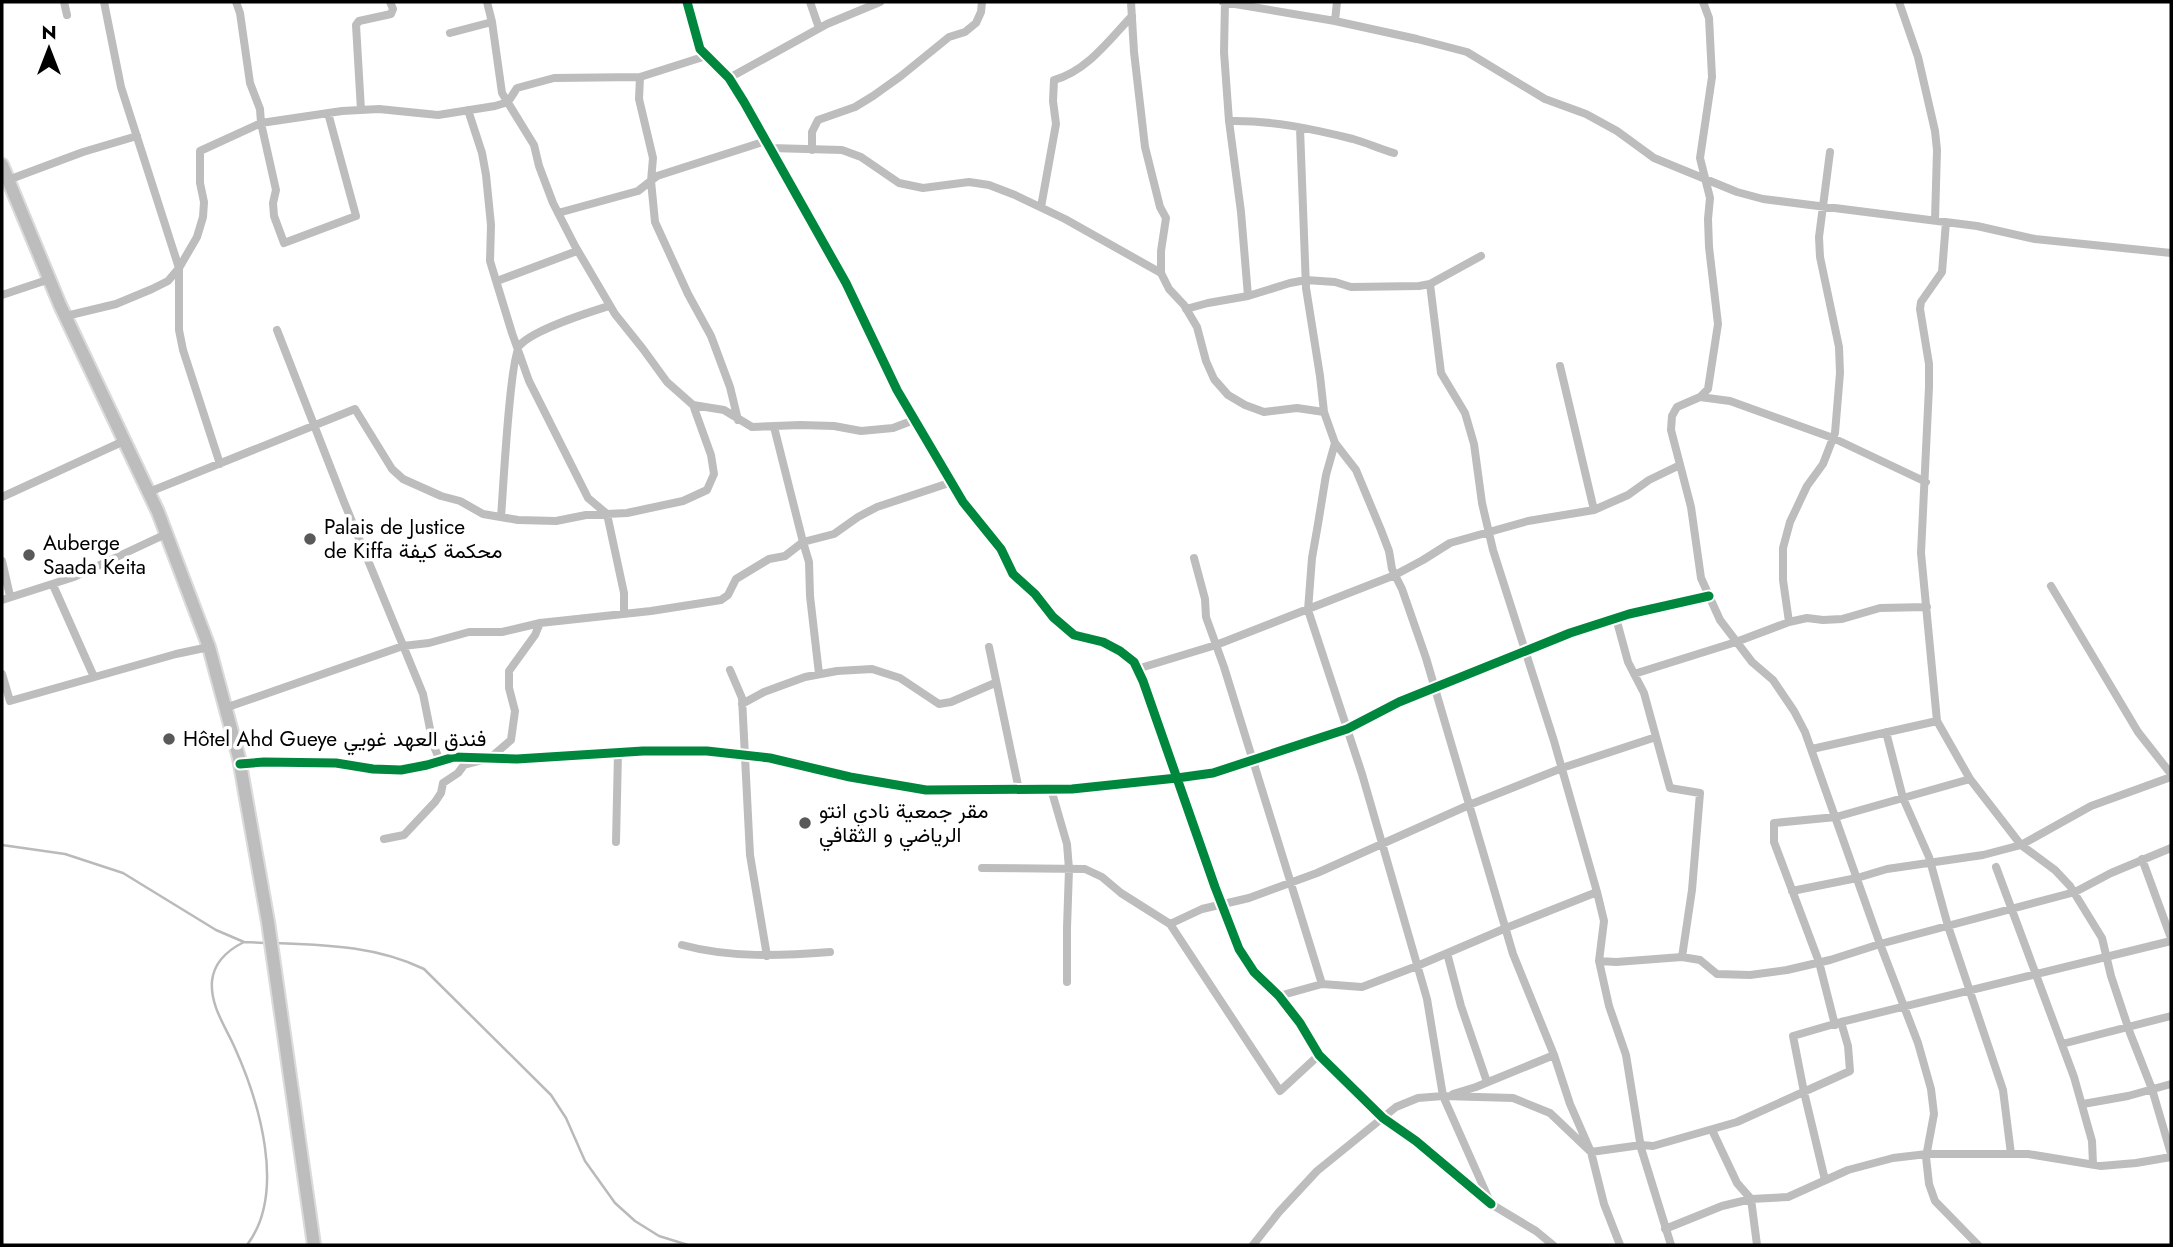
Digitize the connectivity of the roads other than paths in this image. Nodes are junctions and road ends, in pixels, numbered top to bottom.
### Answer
1 (64, 2) edge
2 (104, 2) edge
3 (236, 2) edge
4 (243, 2) edge
5 (390, 2) edge
6 (487, 2) edge
7 (687, 2) edge
8 (810, 2) edge
9 (880, 2) edge
10 (982, 2) edge
11 (1131, 2) edge
12 (1224, 2) edge
13 (1337, 2) edge
14 (1703, 2) edge
15 (1899, 2) edge
16 (240, 13) junction
17 (67, 15) dead end
18 (1132, 16) junction
19 (1335, 21) junction
20 (492, 22) junction
21 (819, 28) junction
22 (450, 33) dead end
23 (706, 56) junction
24 (640, 77) junction
25 (729, 78) junction
26 (508, 102) junction
27 (361, 110) junction
28 (468, 110) junction
29 (328, 113) junction
30 (1229, 121) junction
31 (261, 123) junction
32 (1300, 128) junction
33 (136, 136) junction
34 (768, 145) junction
35 (812, 150) junction
36 (1830, 152) dead end
37 (1394, 153) dead end
38 (2, 165) edge
39 (1706, 178) junction
40 (8, 180) junction
41 (651, 181) junction
42 (1823, 206) junction
43 (1041, 207) junction
44 (558, 213) junction
45 (1935, 220) junction
46 (1946, 222) junction
47 (578, 251) junction
48 (2171, 253) edge
49 (1481, 256) dead end
50 (179, 268) junction
51 (1161, 273) junction
52 (50, 279) junction
53 (1306, 280) junction
54 (497, 281) junction
55 (1430, 284) junction
56 (2, 295) edge
57 (1248, 296) junction
58 (609, 306) junction
59 (1186, 309) junction
60 (66, 316) junction
61 (277, 330) dead end
62 (517, 348) junction
63 (1560, 366) dead end
64 (1700, 397) junction
65 (693, 405) junction
66 (1324, 412) junction
67 (738, 420) junction
68 (914, 420) junction
69 (315, 425) junction
70 (774, 427) junction
71 (1833, 438) junction
72 (124, 441) junction
73 (1335, 443) junction
74 (220, 464) junction
75 (1680, 465) junction
76 (952, 482) junction
77 (1926, 482) junction
78 (149, 492) junction
79 (2, 497) edge
80 (1594, 510) junction
81 (607, 514) junction
82 (501, 517) junction
83 (1488, 531) junction
84 (166, 534) junction
85 (803, 542) junction
86 (1194, 558) dead end
87 (2, 561) edge
88 (1395, 575) junction
89 (52, 585) junction
90 (2051, 586) dead end
91 (1709, 596) junction
92 (6, 598) edge
93 (1927, 607) junction
94 (1308, 610) junction
95 (624, 613) junction
96 (1616, 618) junction
97 (1788, 622) junction
98 (540, 623) junction
99 (1736, 642) junction
100 (1216, 645) junction
101 (403, 646) junction
102 (209, 647) junction
103 (989, 647) dead end
104 (1525, 650) junction
105 (1137, 669) junction
106 (730, 670) dead end
107 (2, 674) edge
108 (818, 674) junction
109 (1634, 674) junction
110 (94, 677) junction
111 (995, 683) junction
112 (1435, 689) junction
113 (742, 704) junction
114 (225, 708) junction
115 (1937, 721) junction
116 (1348, 729) junction
117 (1886, 732) junction
118 (1656, 737) junction
119 (1812, 749) junction
120 (618, 752) junction
121 (744, 755) junction
122 (490, 758) junction
123 (1253, 760) junction
124 (440, 761) junction
125 (240, 764) junction
126 (1562, 768) junction
127 (2171, 776) edge
128 (1177, 778) junction
129 (1969, 779) junction
130 (1051, 789) junction
131 (1018, 790) junction
132 (1903, 798) junction
133 (1469, 805) junction
134 (1836, 817) junction
135 (384, 839) dead end
136 (616, 842) dead end
137 (1382, 844) junction
138 (2021, 845) junction
139 (2171, 848) edge
140 (2142, 859) junction
141 (1930, 862) junction
142 (1996, 867) dead end
143 (982, 868) dead end
144 (1069, 869) junction
145 (1857, 878) junction
146 (1291, 882) junction
147 (1792, 891) junction
148 (1597, 892) junction
149 (2075, 892) junction
150 (1222, 905) junction
151 (2013, 910) junction
152 (1170, 924) junction
153 (1948, 926) junction
154 (1506, 928) junction
155 (2171, 940) edge
156 (1880, 944) junction
157 (682, 945) dead end
158 (830, 952) dead end
159 (1447, 953) junction
160 (767, 956) junction
161 (1682, 957) junction
162 (2106, 957) junction
163 (1599, 961) junction
164 (1819, 962) junction
165 (1417, 967) junction
166 (2035, 975) junction
167 (1067, 982) dead end
168 (1322, 984) junction
169 (1970, 991) junction
170 (1279, 996) junction
171 (1904, 1007) junction
172 (2171, 1016) edge
173 (1838, 1023) junction
174 (2127, 1026) junction
175 (2062, 1044) junction
176 (1319, 1055) junction
177 (1554, 1055) junction
178 (1488, 1082) junction
179 (2171, 1084) edge
180 (2152, 1089) junction
181 (1804, 1092) junction
182 (1443, 1096) junction
183 (2082, 1104) junction
184 (1383, 1118) junction
185 (1713, 1130) junction
186 (1641, 1145) junction
187 (1591, 1152) junction
188 (1927, 1154) junction
189 (2011, 1154) junction
190 (2171, 1155) edge
191 (2092, 1164) junction
192 (1825, 1180) junction
193 (1751, 1199) junction
194 (1491, 1205) junction
195 (1665, 1229) junction
196 (314, 1245) edge
197 (1253, 1245) edge
198 (1553, 1245) edge
199 (1620, 1245) edge
200 (1671, 1245) edge
201 (1757, 1245) edge
202 (1978, 1245) edge

1 - 17 street
2 - 33 street
3 - 16 street
4 - 16 street
5 - 27 street
6 - 20 street
7 - 23 street
8 - 21 street
9 - 21 street
10 - 35 street
11 - 18 street
12 - 19 street
12 - 30 street
13 - 19 street
14 - 39 street
15 - 45 street
16 - 31 street
18 - 43 street
18 - 51 street
19 - 39 street
20 - 22 street
20 - 26 street
21 - 25 street
23 - 24 street
23 - 25 street
24 - 26 street
24 - 41 street
25 - 34 street
26 - 28 street
26 - 44 street
27 - 28 street
27 - 29 street
28 - 54 street
29 - 31 street
29 - 31 street
30 - 32 street
30 - 57 street
31 - 50 street
32 - 37 street
32 - 53 street
33 - 40 street
33 - 50 street
34 - 35 street
34 - 41 street
34 - 68 street
35 - 43 street
36 - 42 street
38 - 40 main road
39 - 42 street
39 - 64 street
40 - 52 main road
41 - 44 street
41 - 67 street
42 - 45 street
42 - 71 street
43 - 51 street
44 - 47 street
45 - 46 street
46 - 48 street
46 - 77 street
47 - 54 street
47 - 58 street
49 - 55 street
50 - 60 street
50 - 74 street
51 - 59 street
52 - 56 street
52 - 60 main road
53 - 55 street
53 - 57 street
53 - 66 street
54 - 62 street
55 - 83 street
57 - 59 street
58 - 62 street
58 - 65 street
59 - 66 street
60 - 72 main road
61 - 69 street
62 - 81 street
62 - 82 street
63 - 80 street
64 - 71 street
64 - 75 street
65 - 67 street
65 - 81 street
66 - 73 street
67 - 70 street
68 - 70 street
68 - 76 street
69 - 74 street
69 - 82 street
69 - 101 street
70 - 85 street
71 - 77 street
71 - 97 street
72 - 78 main road
72 - 79 street
73 - 88 street
73 - 94 street
74 - 78 street
75 - 80 street
75 - 91 street
76 - 85 street
76 - 105 street
77 - 93 street
78 - 84 main road
80 - 83 street
81 - 82 street
81 - 95 street
83 - 88 street
83 - 104 street
84 - 89 street
84 - 102 main road
85 - 95 street
85 - 108 street
86 - 100 street
87 - 92 street
88 - 94 street
88 - 112 street
89 - 92 street
89 - 110 street
90 - 127 street
91 - 96 street
91 - 99 street
93 - 97 street
93 - 115 street
94 - 100 street
94 - 116 street
95 - 98 street
96 - 104 street
96 - 109 street
97 - 99 street
98 - 101 street
98 - 122 street
99 - 109 street
99 - 119 street
100 - 105 street
100 - 123 street
101 - 114 street
101 - 124 street
102 - 110 street
102 - 114 main road
103 - 111 street
104 - 112 street
104 - 126 street
105 - 128 street
106 - 113 street
107 - 110 street
108 - 111 street
108 - 113 street
109 - 118 street
111 - 131 street
112 - 116 street
112 - 133 street
113 - 121 street
114 - 125 main road
115 - 117 street
115 - 129 street
116 - 123 street
116 - 137 street
117 - 119 street
117 - 132 street
118 - 126 street
118 - 161 street
119 - 134 street
120 - 121 street
120 - 122 street
120 - 136 street
121 - 131 street
121 - 160 street
122 - 124 street
122 - 135 street
123 - 128 street
123 - 146 street
124 - 125 street
125 - 196 main road
126 - 133 street
126 - 148 street
127 - 138 street
128 - 130 street
128 - 150 street
129 - 132 street
129 - 138 street
130 - 131 street
130 - 144 street
132 - 134 street
132 - 141 street
133 - 137 street
133 - 154 street
134 - 145 street
134 - 147 street
137 - 146 street
137 - 165 street
138 - 141 street
138 - 149 street
139 - 140 street
140 - 149 street
140 - 155 street
141 - 145 street
141 - 153 street
142 - 151 street
143 - 144 street
144 - 152 street
144 - 167 street
145 - 147 street
145 - 156 street
146 - 150 street
146 - 168 street
147 - 164 street
148 - 154 street
148 - 163 street
149 - 151 street
149 - 162 street
150 - 152 street
150 - 170 street
151 - 153 street
151 - 166 street
152 - 176 street
153 - 156 street
153 - 169 street
154 - 159 street
154 - 177 street
155 - 162 street
156 - 164 street
156 - 171 street
157 - 160 street
158 - 160 street
159 - 165 street
159 - 178 street
161 - 163 street
161 - 164 street
162 - 166 street
162 - 174 street
163 - 186 street
164 - 173 street
165 - 168 street
165 - 182 street
166 - 169 street
166 - 175 street
168 - 170 street
169 - 171 street
169 - 189 street
170 - 176 street
171 - 173 street
171 - 188 street
172 - 174 street
173 - 181 street
173 - 181 street
174 - 175 street
174 - 180 street
175 - 183 street
176 - 184 street
177 - 178 street
177 - 187 street
178 - 182 street
179 - 180 street
180 - 183 street
180 - 190 street
181 - 185 street
181 - 192 street
182 - 184 street
182 - 187 street
182 - 194 street
183 - 191 street
184 - 194 street
184 - 197 street
185 - 186 street
185 - 193 street
186 - 187 street
186 - 195 street
187 - 199 street
188 - 189 street
188 - 192 street
188 - 202 street
189 - 191 street
190 - 191 street
192 - 193 street
193 - 195 street
193 - 201 street
194 - 198 street
195 - 200 street

